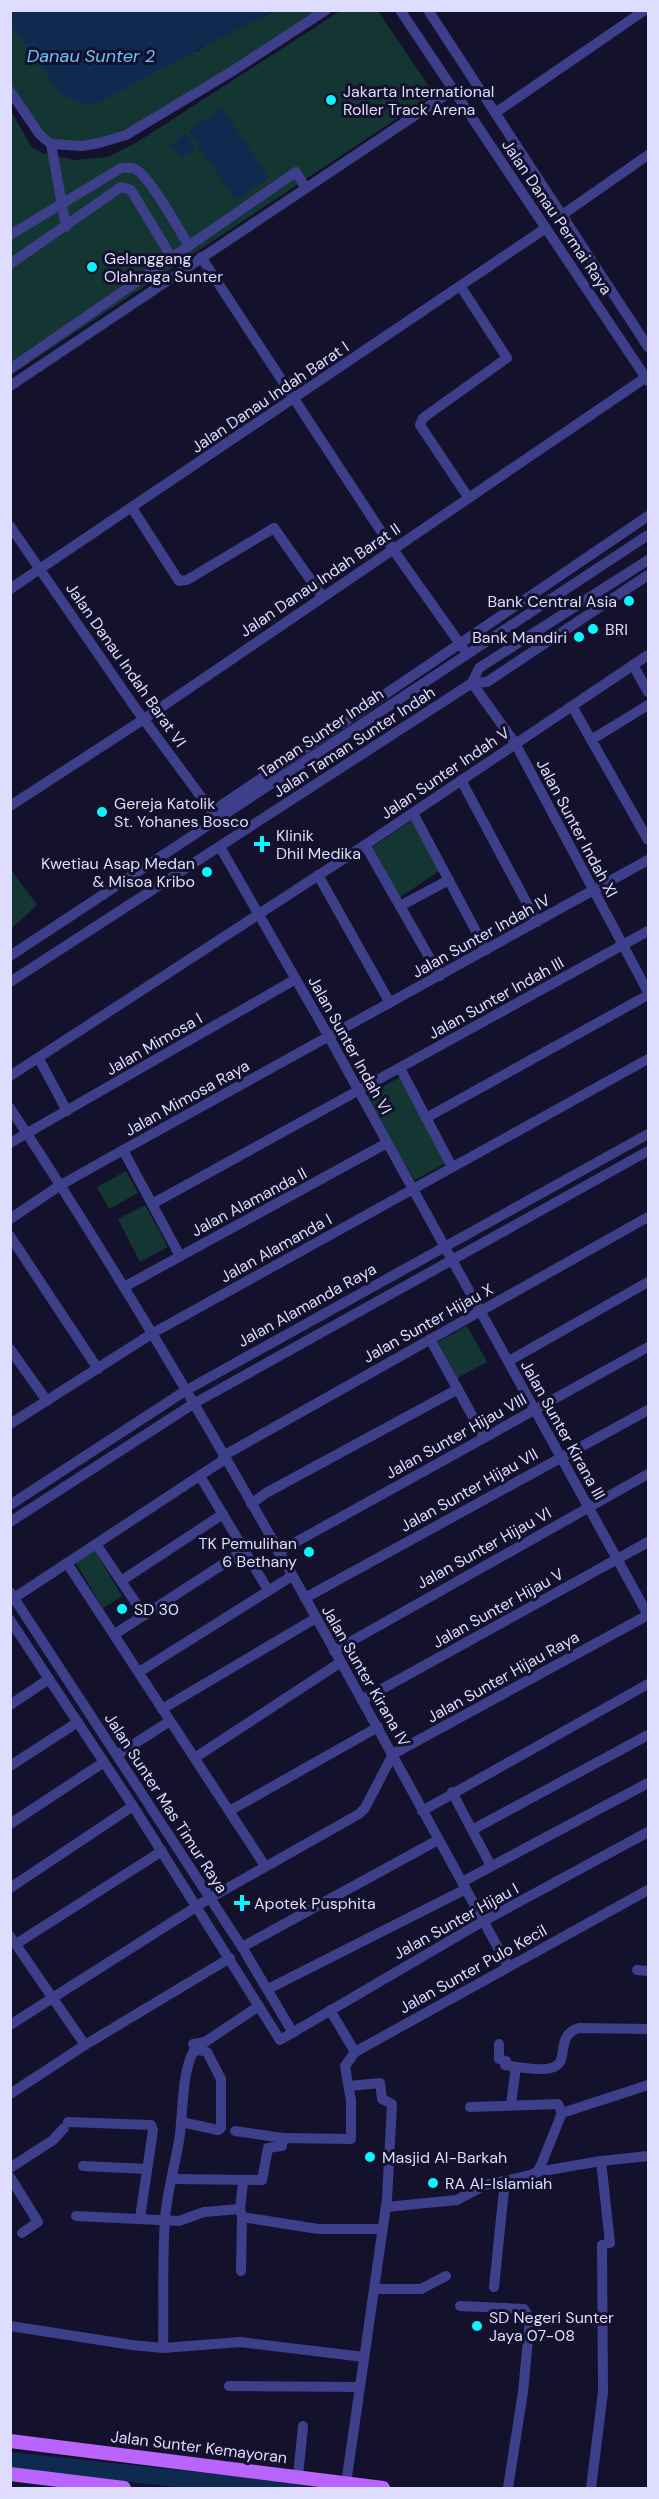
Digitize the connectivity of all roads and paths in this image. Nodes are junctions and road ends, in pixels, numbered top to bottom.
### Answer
1 (327, 10) edge
2 (400, 10) edge
3 (428, 10) edge
4 (645, 10) edge
5 (453, 90) junction
6 (10, 91) edge
7 (495, 113) junction
8 (51, 144) junction
9 (648, 155) edge
10 (305, 187) junction
11 (61, 204) junction
12 (562, 214) junction
13 (66, 227) junction
14 (546, 228) junction
15 (10, 235) edge
16 (189, 246) junction
17 (201, 257) junction
18 (172, 258) junction
19 (10, 264) edge
20 (461, 287) junction
21 (648, 347) edge
22 (39, 350) junction
23 (46, 361) junction
24 (10, 369) edge
25 (648, 378) edge
26 (10, 386) edge
27 (294, 398) junction
28 (468, 497) junction
29 (132, 508) junction
30 (648, 516) edge
31 (10, 526) edge
32 (648, 535) edge
33 (392, 548) junction
34 (648, 560) edge
35 (40, 568) junction
36 (648, 575) edge
37 (10, 589) edge
38 (603, 589) junction
39 (322, 596) junction
40 (610, 600) junction
41 (459, 643) junction
42 (467, 654) junction
43 (648, 656) edge
44 (633, 665) junction
45 (472, 682) junction
46 (648, 692) edge
47 (648, 705) edge
48 (572, 706) junction
49 (144, 719) junction
50 (591, 740) junction
51 (514, 744) junction
52 (461, 780) junction
53 (10, 806) edge
54 (413, 813) junction
55 (215, 816) junction
56 (648, 840) edge
57 (365, 845) junction
58 (220, 847) junction
59 (648, 860) edge
60 (318, 875) junction
61 (449, 880) junction
62 (594, 890) junction
63 (400, 906) junction
64 (258, 914) junction
65 (537, 922) junction
66 (648, 931) edge
67 (623, 945) junction
68 (486, 950) junction
69 (10, 956) edge
70 (440, 976) junction
71 (296, 979) junction
72 (10, 982) edge
73 (648, 993) edge
74 (390, 1004) junction
75 (329, 1037) junction
76 (39, 1059) junction
77 (648, 1059) edge
78 (400, 1068) junction
79 (10, 1076) edge
80 (358, 1091) junction
81 (10, 1108) edge
82 (67, 1111) junction
83 (426, 1118) junction
84 (27, 1133) junction
85 (648, 1134) edge
86 (10, 1143) edge
87 (387, 1143) junction
88 (123, 1150) junction
89 (648, 1151) edge
90 (452, 1167) junction
91 (59, 1186) junction
92 (412, 1188) junction
93 (152, 1204) junction
94 (648, 1217) edge
95 (10, 1219) edge
96 (10, 1236) edge
97 (444, 1246) junction
98 (180, 1256) junction
99 (452, 1259) junction
100 (648, 1282) edge
101 (124, 1287) junction
102 (480, 1310) junction
103 (153, 1333) junction
104 (430, 1339) junction
105 (648, 1347) edge
106 (10, 1349) edge
107 (508, 1361) junction
108 (98, 1369) junction
109 (458, 1389) junction
110 (185, 1391) junction
111 (47, 1401) junction
112 (193, 1404) junction
113 (536, 1410) junction
114 (648, 1410) edge
115 (10, 1425) edge
116 (484, 1437) junction
117 (561, 1456) junction
118 (224, 1458) junction
119 (648, 1474) edge
120 (200, 1476) junction
121 (251, 1504) junction
122 (10, 1505) edge
123 (589, 1506) junction
124 (223, 1515) junction
125 (10, 1522) edge
126 (648, 1542) edge
127 (96, 1544) junction
128 (245, 1550) junction
129 (278, 1552) junction
130 (618, 1560) junction
131 (67, 1563) junction
132 (292, 1576) junction
133 (121, 1581) junction
134 (268, 1590) junction
135 (12, 1595) edge
136 (304, 1599) junction
137 (144, 1615) junction
138 (648, 1615) edge
139 (316, 1618) junction
140 (10, 1620) edge
141 (115, 1634) junction
142 (21, 1636) junction
143 (10, 1643) edge
144 (334, 1651) junction
145 (341, 1662) junction
146 (139, 1672) junction
147 (49, 1679) junction
148 (648, 1684) edge
149 (362, 1700) junction
150 (10, 1705) edge
151 (162, 1709) junction
152 (170, 1721) junction
153 (78, 1722) junction
154 (378, 1727) junction
155 (648, 1734) edge
156 (397, 1752) junction
157 (117, 1755) junction
158 (196, 1757) junction
159 (104, 1762) junction
160 (10, 1766) edge
161 (648, 1783) edge
162 (452, 1792) junction
163 (134, 1806) junction
164 (231, 1810) junction
165 (422, 1810) junction
166 (10, 1824) edge
167 (472, 1830) junction
168 (648, 1832) edge
169 (438, 1840) junction
170 (162, 1851) junction
171 (265, 1866) junction
172 (491, 1866) junction
173 (464, 1886) junction
174 (10, 1888) edge
175 (648, 1890) edge
176 (210, 1898) junction
177 (197, 1906) junction
178 (483, 1922) junction
179 (13, 1940) edge
180 (242, 1947) junction
181 (230, 1958) junction
182 (508, 1966) junction
183 (268, 1989) junction
184 (54, 1998) junction
185 (259, 2006) junction
186 (330, 2010) junction
187 (10, 2025) edge
188 (648, 2029) edge
189 (293, 2032) junction
190 (280, 2040) joint
191 (499, 2044) dead end
192 (85, 2045) junction
193 (196, 2047) junction
194 (355, 2052) junction
195 (516, 2067) junction
196 (648, 2085) edge
197 (349, 2086) junction
198 (10, 2094) edge
199 (511, 2104) junction
200 (470, 2107) dead end
201 (562, 2113) junction
202 (181, 2122) junction
203 (235, 2131) dead end
204 (283, 2138) junction
205 (648, 2156) edge
206 (601, 2161) junction
207 (83, 2166) dead end
208 (10, 2168) edge
209 (147, 2169) junction
210 (537, 2172) junction
211 (10, 2177) edge
212 (171, 2179) junction
213 (505, 2180) junction
214 (243, 2182) junction
215 (386, 2207) junction
216 (241, 2213) junction
217 (76, 2216) dead end
218 (140, 2217) junction
219 (165, 2219) junction
220 (382, 2229) junction
221 (22, 2233) dead end
222 (241, 2271) dead end
223 (446, 2276) dead end
224 (494, 2287) dead end
225 (376, 2289) junction
226 (460, 2306) dead end
227 (10, 2326) edge
228 (163, 2348) junction
229 (364, 2357) junction
230 (229, 2386) dead end
231 (360, 2388) junction
232 (303, 2426) dead end
233 (10, 2441) edge
234 (10, 2474) edge
235 (298, 2476) junction
236 (346, 2484) junction
237 (124, 2488) edge
238 (383, 2488) edge
239 (508, 2488) edge
240 (591, 2488) edge

1 - 8 street
2 - 5 street, Jalan Danau Permai Raya
3 - 7 street, Jalan Danau Permai Raya
4 - 7 street
5 - 10 street
5 - 14 street, Jalan Danau Permai Raya
6 - 8 street
7 - 12 street, Jalan Danau Permai Raya
8 - 11 street
9 - 12 street
10 - 16 street
10 - 17 street
11 - 13 street
11 - 15 street
11 - 16 street
12 - 21 street, Jalan Danau Permai Raya
13 - 18 street
13 - 19 street
14 - 20 street, Jalan Danau Indah Barat I
14 - 25 street, Jalan Danau Permai Raya
16 - 18 street
17 - 23 street
17 - 27 street
18 - 22 street
20 - 27 street, Jalan Danau Indah Barat I
20 - 28 street
22 - 23 street
22 - 24 street
23 - 26 street
25 - 28 street, Jalan Danau Indah Barat II
27 - 29 street, Jalan Danau Indah Barat I
27 - 33 street
28 - 33 street, Jalan Danau Indah Barat II
29 - 35 street, Jalan Danau Indah Barat I
29 - 39 street
30 - 41 street
31 - 35 street, Jalan Danau Indah Barat VI
32 - 42 street, Taman Sunter Indah
33 - 39 street, Jalan Danau Indah Barat II
33 - 41 street
34 - 38 street, Jalan Taman Sunter Indah
35 - 37 street, Jalan Danau Indah Barat I
35 - 49 street, Jalan Danau Indah Barat VI
36 - 40 street, Jalan Taman Sunter Indah
38 - 40 street
38 - 45 street, Jalan Taman Sunter Indah
39 - 49 street, Jalan Danau Indah Barat II
40 - 45 street, Jalan Taman Sunter Indah
41 - 42 street
41 - 55 street
42 - 55 street, Taman Sunter Indah
43 - 44 street, Jalan Sunter Indah V
44 - 46 street
44 - 48 street, Jalan Sunter Indah V
45 - 51 street, Jalan Sunter Indah XI
45 - 58 street, Jalan Taman Sunter Indah
47 - 50 street
48 - 50 street
48 - 51 street, Jalan Sunter Indah V
49 - 53 street, Jalan Danau Indah Barat II
49 - 55 street, Jalan Danau Indah Barat VI
50 - 56 street
51 - 52 street, Jalan Sunter Indah V
51 - 62 street, Jalan Sunter Indah XI
52 - 54 street, Jalan Sunter Indah V
52 - 65 street
54 - 57 street, Jalan Sunter Indah V
54 - 61 street
55 - 69 street, Taman Sunter Indah
57 - 60 street, Jalan Sunter Indah V
57 - 63 street
58 - 64 street, Jalan Sunter Indah VI
58 - 72 street, Jalan Taman Sunter Indah
59 - 62 street, Jalan Sunter Indah IV
60 - 64 street, Jalan Sunter Indah V
60 - 74 street
61 - 63 street
61 - 68 street
62 - 65 street, Jalan Sunter Indah IV
62 - 67 street, Jalan Sunter Indah XI
63 - 70 street
64 - 71 street, Jalan Sunter Indah VI
64 - 76 street, Jalan Sunter Indah V
65 - 68 street, Jalan Sunter Indah IV
66 - 67 street, Jalan Sunter Indah III
67 - 73 street, Jalan Sunter Indah XI
67 - 78 street, Jalan Sunter Indah III
68 - 70 street, Jalan Sunter Indah IV
70 - 74 street, Jalan Sunter Indah IV
71 - 75 street, Jalan Sunter Indah VI
71 - 82 street, Jalan Mimosa I
73 - 83 street
74 - 75 street, Jalan Sunter Indah IV
75 - 80 street, Jalan Sunter Indah VI
75 - 88 street, Jalan Mimosa Raya
76 - 79 street, Jalan Sunter Indah V
76 - 82 street
77 - 90 street, Jalan Alamanda I
78 - 80 street, Jalan Sunter Indah III
78 - 83 street
80 - 87 street, Jalan Sunter Indah VI
80 - 93 street, Jalan Sunter Indah III
81 - 84 street
82 - 84 street, Jalan Mimosa I
83 - 90 street
84 - 86 street, Jalan Mimosa I
84 - 91 street
85 - 97 street, Jalan Alamanda Raya
87 - 92 street, Jalan Sunter Indah VI
87 - 98 street, Jalan Alamanda II
88 - 91 street, Jalan Mimosa Raya
88 - 93 street
89 - 99 street, Jalan Alamanda Raya
90 - 92 street, Jalan Alamanda I
91 - 95 street, Jalan Mimosa Raya
91 - 101 street
92 - 97 street, Jalan Sunter Indah VI
92 - 103 street, Jalan Alamanda I
93 - 98 street
94 - 102 street, Jalan Sunter Hijau X
96 - 108 street
97 - 99 street, Jalan Sunter Indah VI
97 - 110 street, Jalan Alamanda Raya
98 - 101 street, Jalan Alamanda II
99 - 102 street, Jalan Sunter Kirana III
99 - 112 street, Jalan Alamanda Raya
100 - 107 street
101 - 103 street
102 - 104 street, Jalan Sunter Hijau X
102 - 107 street, Jalan Sunter Kirana III
103 - 108 street, Jalan Alamanda I
103 - 110 street
104 - 109 street
104 - 118 street, Jalan Sunter Hijau X
105 - 113 street, Jalan Sunter Hijau VIII
106 - 111 street
107 - 113 street, Jalan Sunter Kirana III
108 - 111 street, Jalan Alamanda I
109 - 116 street
109 - 121 street
110 - 112 street
110 - 122 street, Jalan Alamanda Raya
111 - 115 street, Jalan Alamanda I
112 - 118 street, Jalan Sunter Kirana IV
112 - 125 street, Jalan Alamanda Raya
113 - 116 street, Jalan Sunter Hijau VIII
113 - 117 street, Jalan Sunter Kirana III
114 - 117 street, Jalan Sunter Hijau VII
116 - 129 street, Jalan Sunter Hijau VIII
117 - 123 street, Jalan Sunter Kirana III
117 - 136 street, Jalan Sunter Hijau VII
118 - 120 street, Jalan Sunter Hijau X
118 - 121 street, Jalan Sunter Kirana IV
119 - 123 street, Jalan Sunter Hijau VI
120 - 124 street
120 - 127 street, Jalan Sunter Hijau X
121 - 129 street, Jalan Sunter Kirana IV
123 - 130 street, Jalan Sunter Kirana III
123 - 144 street, Jalan Sunter Hijau VI
124 - 128 street
124 - 133 street
126 - 130 street, Jalan Sunter Hijau V
127 - 131 street, Jalan Sunter Hijau X
127 - 133 street
128 - 134 street
128 - 137 street
129 - 132 street, Jalan Sunter Kirana IV
130 - 138 street, Jalan Sunter Kirana III
130 - 149 street, Jalan Sunter Hijau V
131 - 135 street, Jalan Sunter Hijau X
131 - 141 street
132 - 134 street
132 - 136 street, Jalan Sunter Kirana IV
133 - 137 street
134 - 146 street
135 - 157 street, Jalan Sunter Mas Timur Raya
136 - 139 street, Jalan Sunter Kirana IV
137 - 141 street
138 - 156 street, Jalan Sunter Hijau Raya
139 - 144 street, Jalan Sunter Kirana IV
139 - 151 street
140 - 142 street, Jalan Sunter Mas Timur Raya
141 - 146 street
142 - 143 street
142 - 147 street, Jalan Sunter Mas Timur Raya
144 - 145 street, Jalan Sunter Kirana IV
145 - 149 street, Jalan Sunter Kirana IV
145 - 158 street
146 - 151 street
147 - 150 street
147 - 153 street, Jalan Sunter Mas Timur Raya
148 - 162 street
149 - 154 street, Jalan Sunter Kirana IV
151 - 152 street
152 - 157 street
152 - 158 street
153 - 159 street, Jalan Sunter Mas Timur Raya
153 - 160 street
154 - 156 street, Jalan Sunter Kirana IV
154 - 164 street
155 - 167 street
156 - 165 street, Jalan Sunter Kirana IV
156 - 171 street
157 - 176 street, Jalan Sunter Mas Timur Raya
158 - 164 street
159 - 163 street, Jalan Sunter Mas Timur Raya
159 - 166 street
161 - 172 street
162 - 165 street
162 - 167 street
163 - 170 street, Jalan Sunter Mas Timur Raya
163 - 174 street
164 - 171 street
165 - 169 street, Jalan Sunter Kirana IV
167 - 172 street
168 - 178 street, Jalan Sunter Hijau I
169 - 173 street, Jalan Sunter Kirana IV
169 - 180 street
170 - 177 street, Jalan Sunter Mas Timur Raya
170 - 179 street
171 - 176 street
172 - 173 street
173 - 178 street, Jalan Sunter Kirana IV
173 - 183 street
175 - 182 street, Jalan Sunter Pulo Kecil
176 - 177 street
176 - 180 street, Jalan Sunter Mas Timur Raya
177 - 181 street, Jalan Sunter Mas Timur Raya
177 - 184 street
178 - 182 street, Jalan Sunter Kirana IV
178 - 186 street, Jalan Sunter Hijau I
179 - 184 street
180 - 183 street, Jalan Sunter Mas Timur Raya
181 - 185 street, Jalan Sunter Mas Timur Raya
181 - 192 street
182 - 194 street, Jalan Sunter Pulo Kecil
183 - 189 street, Jalan Sunter Mas Timur Raya
184 - 187 street
184 - 192 street
185 - 190 street, Jalan Sunter Mas Timur Raya
185 - 193 street
186 - 189 street, Jalan Sunter Hijau I
186 - 194 street
188 - 195 street
189 - 190 street, Jalan Sunter Hijau I
191 - 195 street
192 - 198 street
193 - 202 street
193 - 202 street
194 - 197 street
195 - 199 street
196 - 201 street
197 - 204 street
197 - 215 street
199 - 200 street
199 - 201 street
201 - 210 street
202 - 212 street
203 - 204 street
204 - 214 street
205 - 206 street
206 - 210 street
206 - 240 street
207 - 209 street
208 - 209 street
209 - 218 street
210 - 213 street
211 - 221 street
212 - 214 street
212 - 219 street
213 - 215 street
213 - 224 street
214 - 216 street
215 - 220 street
216 - 219 street
216 - 220 street
216 - 222 street
217 - 218 street
218 - 219 street
219 - 228 street
220 - 225 street
223 - 225 street
225 - 229 street
226 - 239 street
227 - 228 street
228 - 229 street
229 - 231 street
230 - 231 street
231 - 236 street
232 - 235 street
233 - 235 main road, Jalan Sunter Kemayoran
234 - 237 main road
235 - 236 main road, Jalan Sunter Kemayoran
236 - 238 main road, Jalan Sunter Kemayoran

